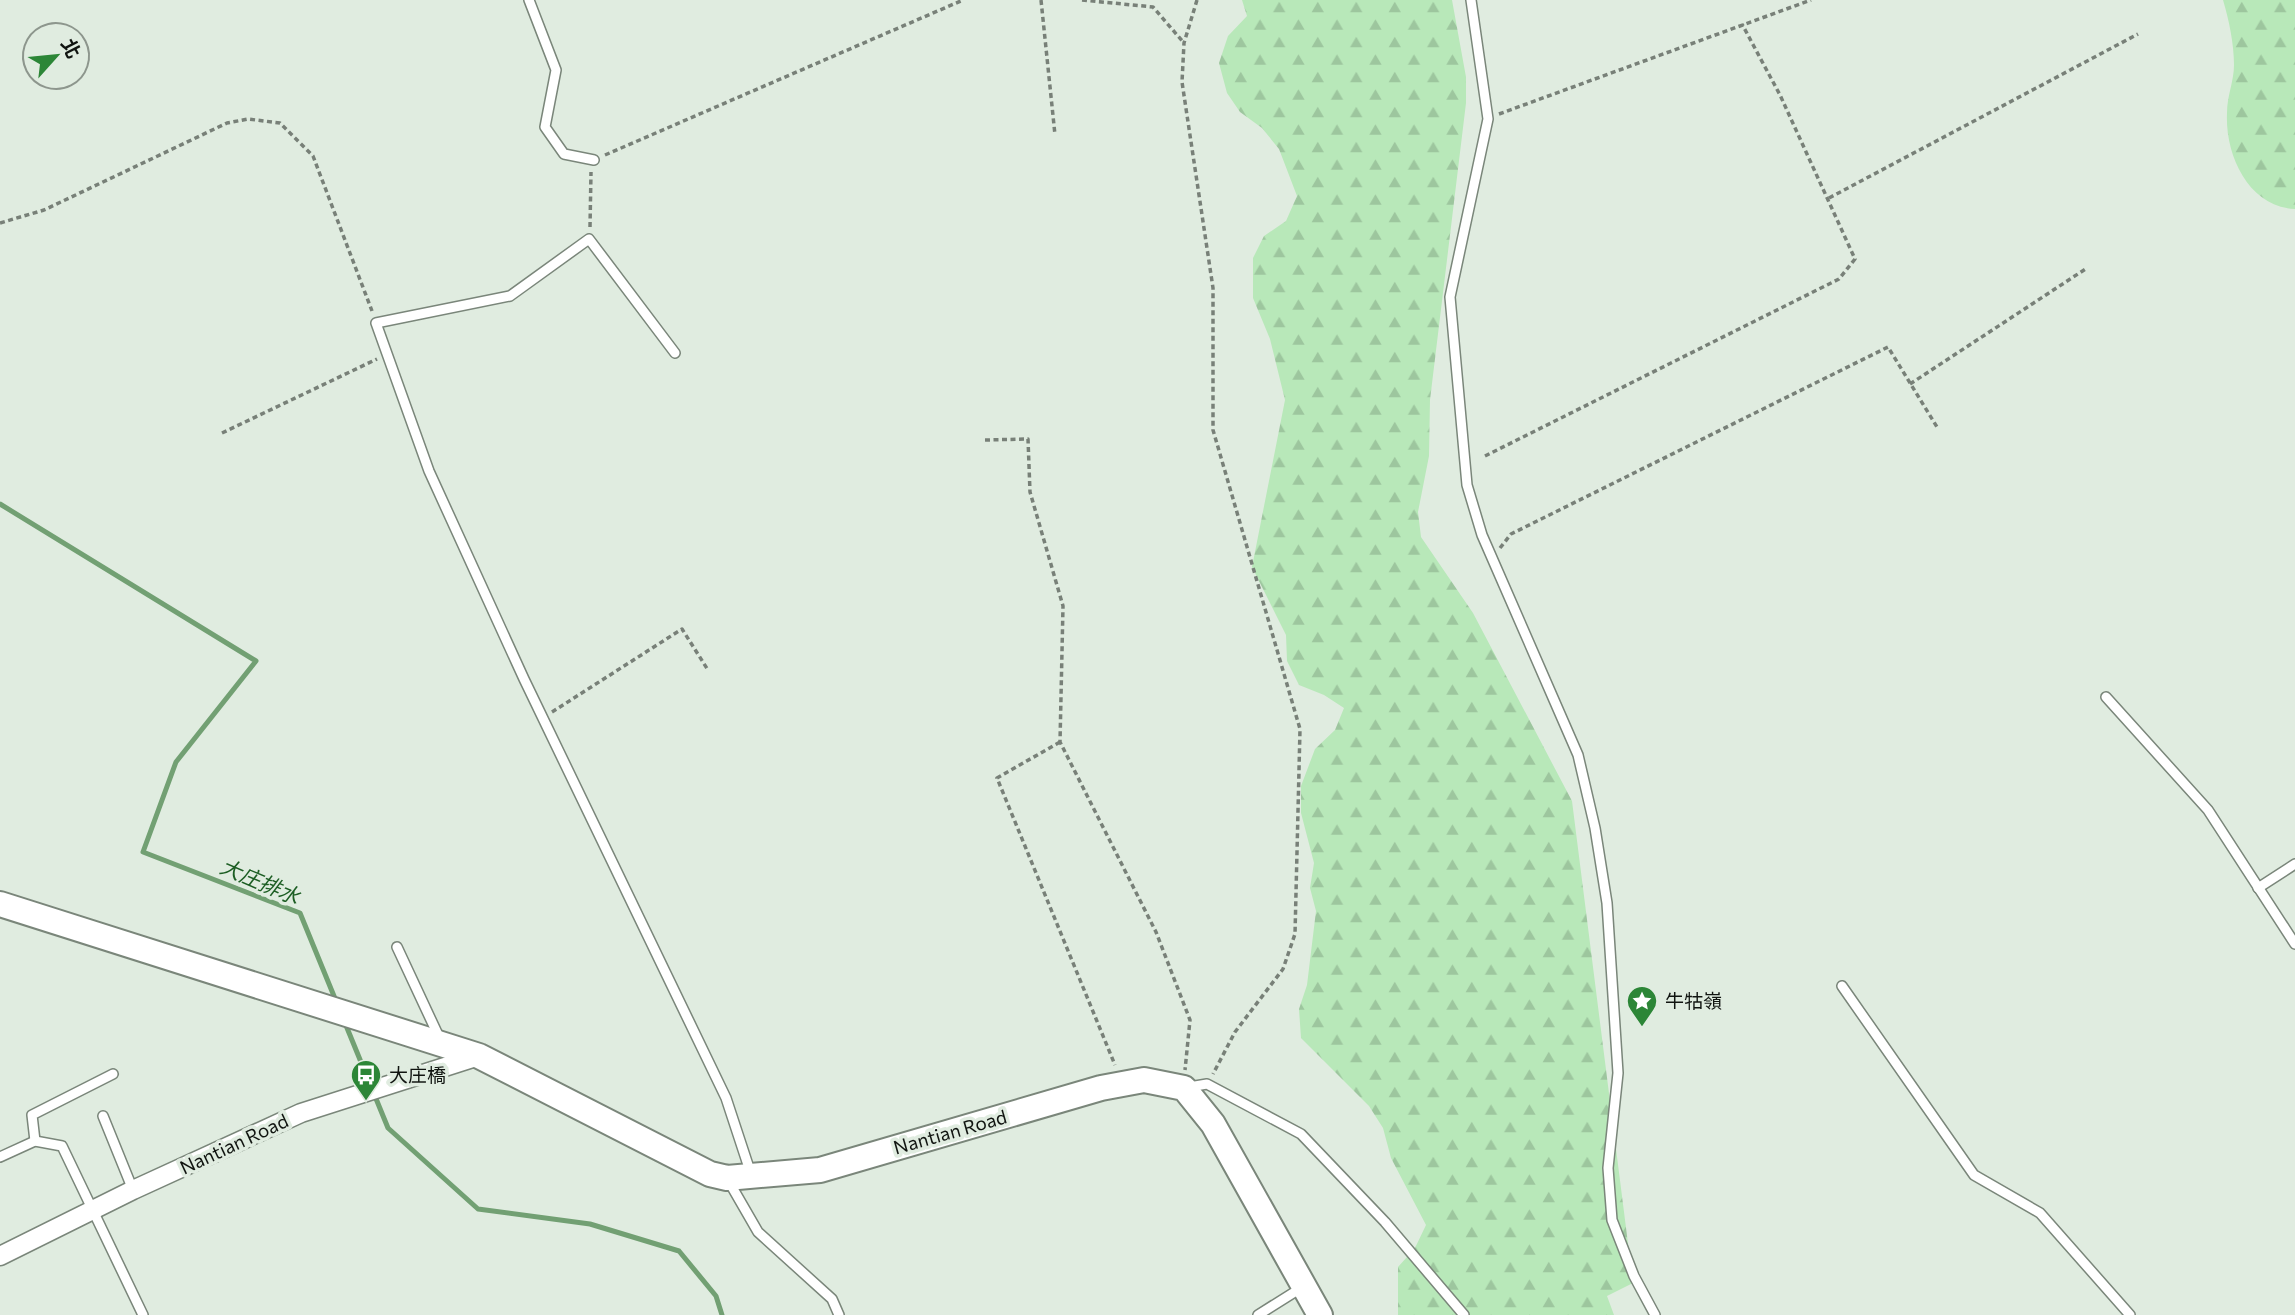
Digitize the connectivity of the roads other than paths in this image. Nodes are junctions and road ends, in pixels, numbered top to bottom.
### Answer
1 (529, 0) edge
2 (1471, 0) edge
3 (594, 160) road end
4 (675, 353) dead end
5 (2106, 697) dead end
6 (2295, 864) edge
7 (2258, 888) junction
8 (0, 904) edge
9 (2295, 944) edge
10 (397, 947) dead end
11 (1842, 986) dead end
12 (442, 1045) junction
13 (479, 1056) junction
14 (113, 1074) dead end
15 (1195, 1086) junction
16 (103, 1116) dead end
17 (35, 1141) junction
18 (0, 1157) edge
19 (752, 1176) junction
20 (727, 1178) junction
21 (133, 1189) junction
22 (94, 1211) junction
23 (1, 1253) edge
24 (1304, 1286) junction
25 (143, 1315) edge
26 (839, 1315) edge
27 (1258, 1315) edge
28 (1320, 1315) edge
29 (1464, 1315) edge
30 (1655, 1315) edge
31 (2130, 1315) edge

1 - 3 lane
2 - 30 lane
4 - 19 lane
5 - 7 lane
6 - 7 lane
7 - 9 lane
8 - 12 main road, Nantian Road
10 - 12 lane
11 - 31 lane
12 - 13 main road, Nantian Road
13 - 20 main road, Nantian Road
13 - 21 street, Nantian Road
14 - 17 lane
15 - 19 main road, Nantian Road
15 - 24 main road
15 - 29 lane
16 - 21 lane
17 - 18 lane
17 - 22 lane
19 - 20 main road, Nantian Road
20 - 26 lane
21 - 22 street, Nantian Road
22 - 23 street, Nantian Road
22 - 25 lane
24 - 27 lane
24 - 28 main road

